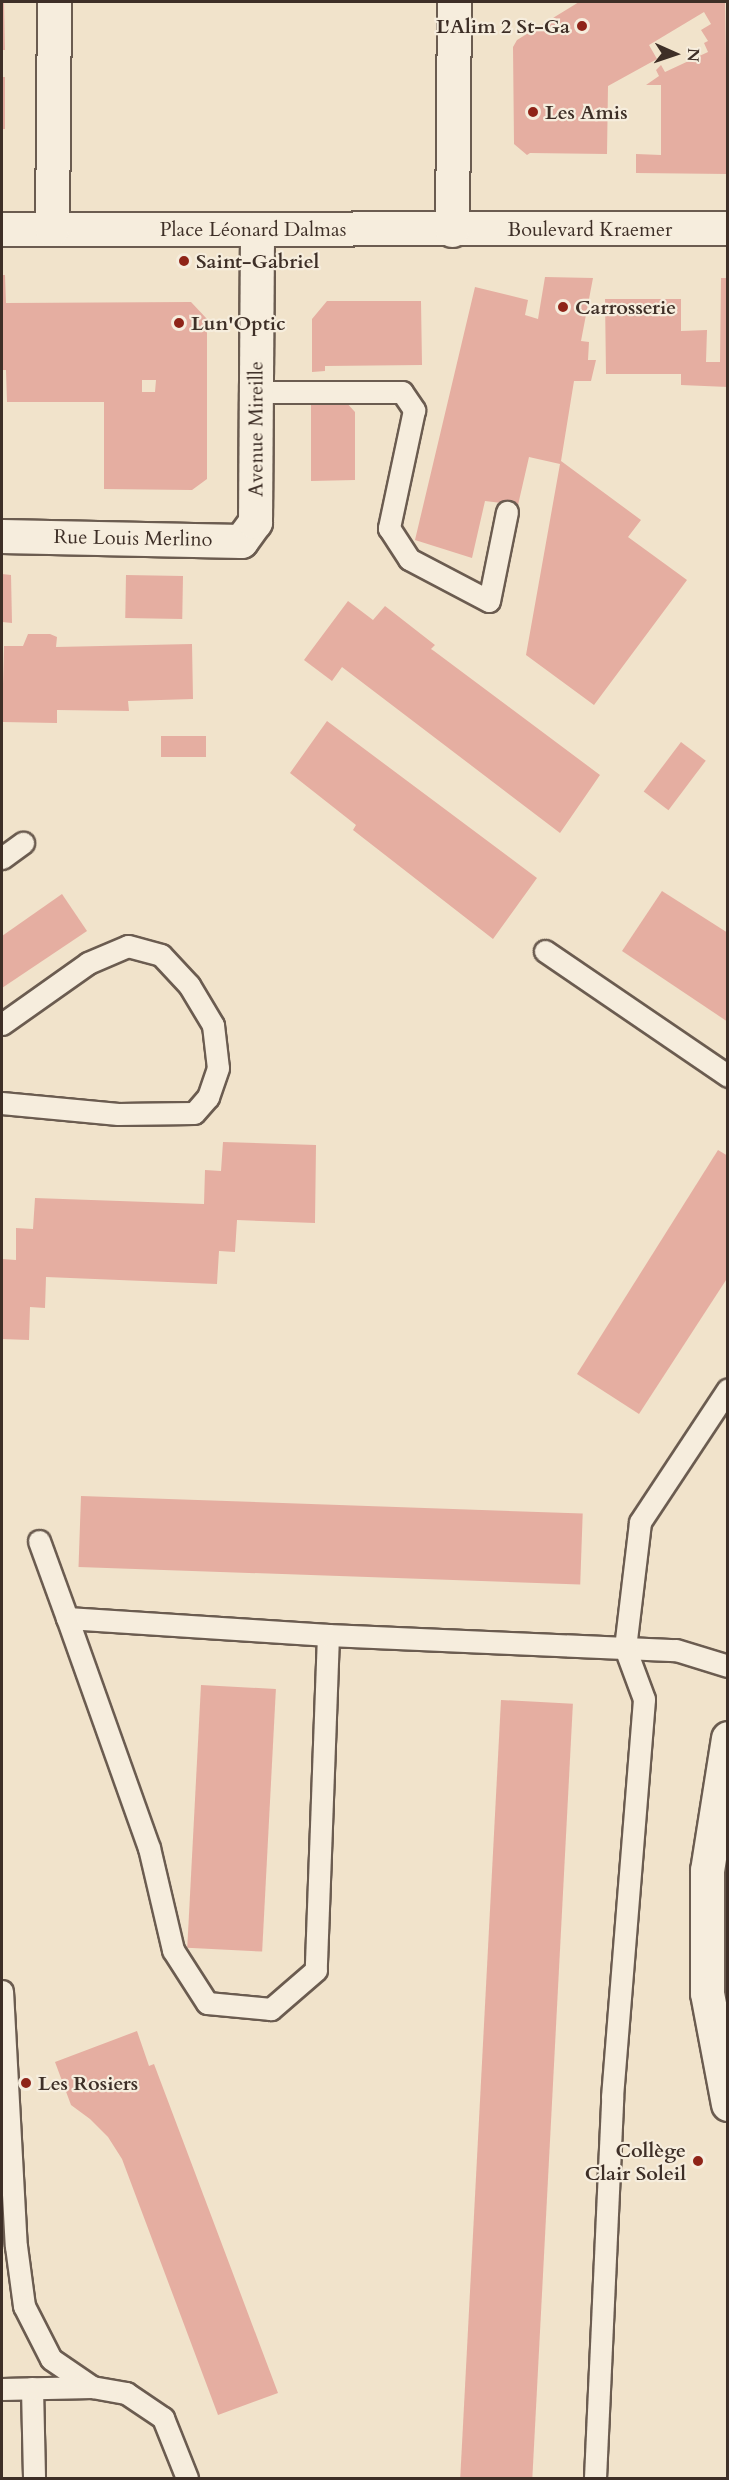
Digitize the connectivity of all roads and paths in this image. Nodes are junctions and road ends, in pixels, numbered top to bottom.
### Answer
1 (54, 2) edge
2 (454, 2) edge
3 (728, 228) edge
4 (2, 229) edge
5 (52, 229) junction
6 (256, 229) junction
7 (452, 230) junction
8 (255, 392) junction
9 (507, 512) dead end
10 (255, 522) joint
11 (2, 536) edge
12 (22, 843) dead end
13 (2, 858) edge
14 (545, 951) dead end
15 (2, 1024) edge
16 (728, 1076) edge
17 (2, 1103) edge
18 (728, 1389) edge
19 (39, 1541) dead end
20 (68, 1618) junction
21 (328, 1635) junction
22 (625, 1648) junction
23 (728, 1666) edge
24 (728, 1738) edge
25 (2, 1991) edge
26 (728, 2104) edge
27 (92, 2387) junction
28 (32, 2388) junction
29 (2, 2389) edge
30 (34, 2478) edge
31 (187, 2478) edge
32 (595, 2478) edge

1 - 5 street
2 - 7 street
3 - 7 street, Boulevard Kraemer
4 - 5 street
5 - 6 street, Place Léonard Dalmas
6 - 7 street, Place Léonard Dalmas
6 - 8 street, Avenue Mireille
8 - 9 lane
8 - 10 street, Avenue Mireille
10 - 11 street, Rue Louis Merlino
12 - 13 lane
14 - 16 lane
15 - 17 lane
18 - 22 lane
19 - 20 lane
20 - 21 lane
20 - 21 lane
21 - 22 lane
22 - 23 lane
22 - 32 lane
24 - 26 street
25 - 27 lane
27 - 28 lane
27 - 31 lane
28 - 29 lane
28 - 30 lane

